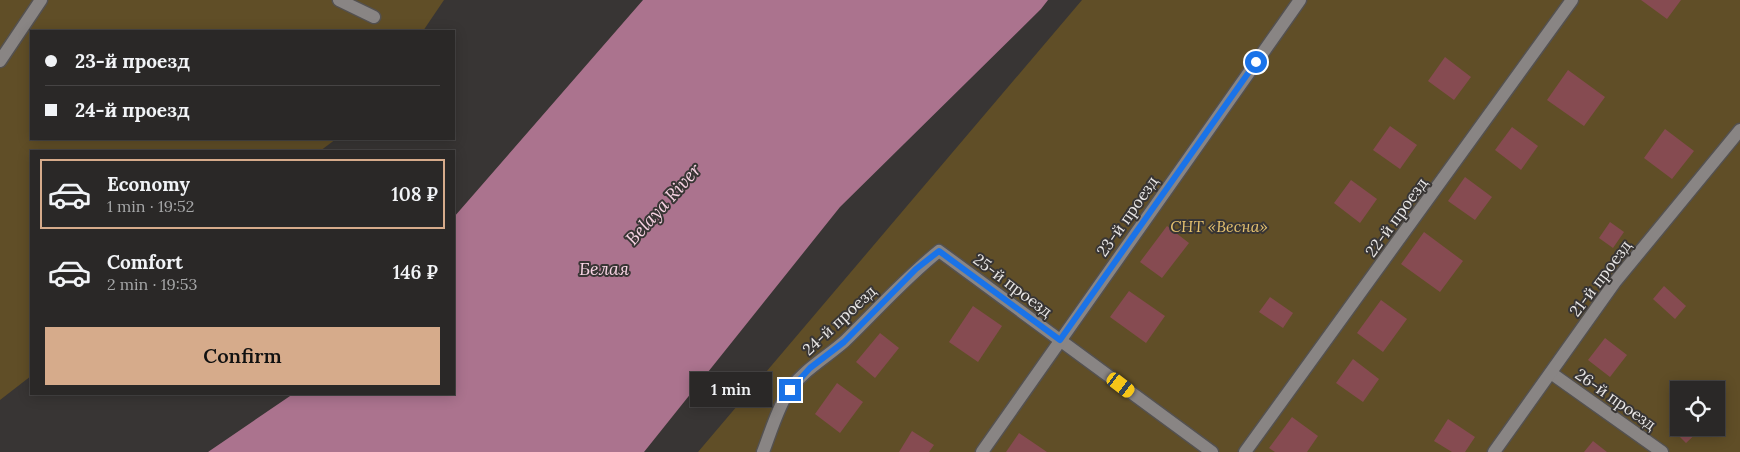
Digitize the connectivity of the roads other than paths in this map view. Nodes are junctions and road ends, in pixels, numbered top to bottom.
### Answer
1 (41, 0) edge
2 (339, 0) edge
3 (1300, 0) edge
4 (1572, 0) edge
5 (374, 17) dead end
6 (0, 61) edge
7 (1740, 130) edge
8 (939, 251) joint
9 (1060, 340) junction
10 (1551, 373) junction
11 (763, 452) edge
12 (982, 452) edge
13 (1212, 452) edge
14 (1245, 452) edge
15 (1494, 452) edge
16 (1662, 452) edge

1 - 6 street
2 - 5 street
3 - 9 street, 23-й проезд
4 - 14 street, 22-й проезд
7 - 10 street, 21-й проезд
8 - 9 street, 25-й проезд
8 - 11 street, 24-й проезд
9 - 12 street, 23-й проезд
9 - 13 street, 25-й проезд
10 - 15 street, 21-й проезд
10 - 16 street, 26-й проезд

